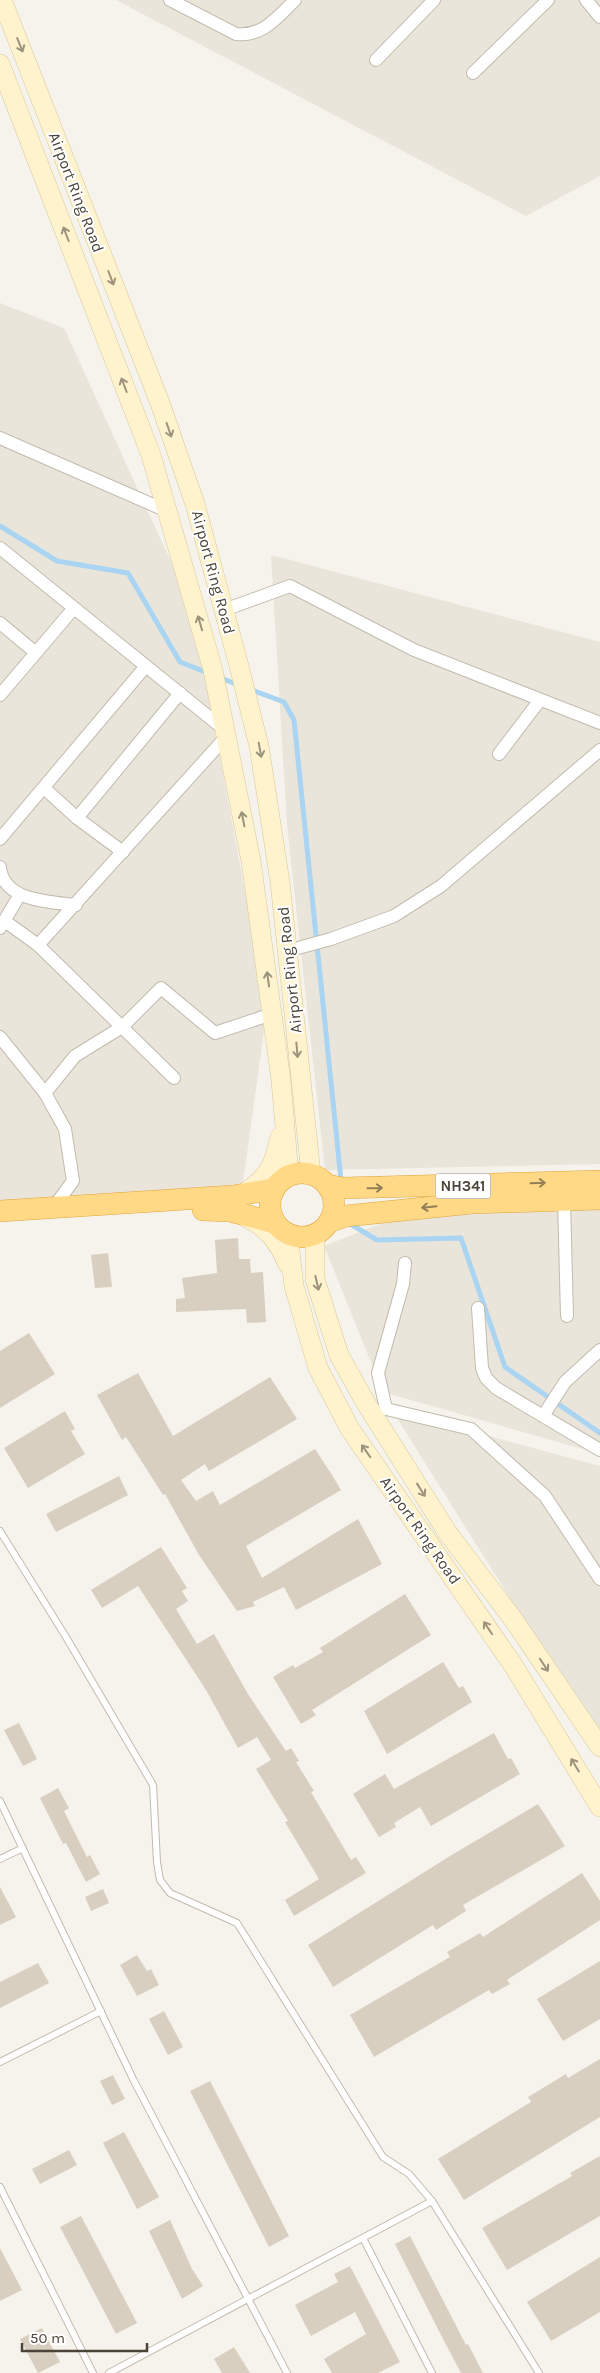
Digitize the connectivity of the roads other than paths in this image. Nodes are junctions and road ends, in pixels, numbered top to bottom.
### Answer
1 (2, 0) edge
2 (170, 0) edge
3 (294, 0) edge
4 (434, 0) edge
5 (548, 0) edge
6 (586, 0) edge
7 (600, 17) edge
8 (376, 60) dead end
9 (0, 64) edge
10 (473, 73) dead end
11 (0, 438) edge
12 (168, 511) junction
13 (0, 548) edge
14 (74, 608) junction
15 (224, 610) junction
16 (0, 623) edge
17 (36, 653) junction
18 (146, 666) junction
19 (180, 693) junction
20 (0, 695) edge
21 (540, 700) junction
22 (600, 724) edge
23 (226, 733) junction
24 (600, 750) edge
25 (500, 754) dead end
26 (44, 788) junction
27 (77, 818) junction
28 (0, 840) edge
29 (123, 852) junction
30 (0, 866) edge
31 (19, 896) junction
32 (76, 905) junction
33 (3, 925) edge
34 (38, 945) junction
35 (288, 950) junction
36 (272, 1014) junction
37 (122, 1027) junction
38 (0, 1037) edge
39 (174, 1078) dead end
40 (45, 1093) junction
41 (284, 1109) junction
42 (319, 1180) junction
43 (600, 1182) edge
44 (280, 1183) junction
45 (243, 1194) junction
46 (600, 1199) edge
47 (564, 1200) junction
48 (53, 1208) junction
49 (0, 1211) edge
50 (230, 1211) junction
51 (322, 1228) junction
52 (281, 1229) junction
53 (405, 1263) dead end
54 (294, 1286) junction
55 (478, 1308) dead end
56 (566, 1316) dead end
57 (600, 1350) edge
58 (543, 1416) junction
59 (600, 1450) edge
60 (0, 1531) edge
61 (600, 1580) edge
62 (600, 1747) edge
63 (0, 1801) edge
64 (600, 1807) edge
65 (23, 1848) junction
66 (0, 1859) edge
67 (101, 2011) junction
68 (0, 2062) edge
69 (0, 2187) edge
70 (432, 2201) junction
71 (364, 2238) junction
72 (248, 2299) junction
73 (93, 2373) edge
74 (109, 2373) edge
75 (287, 2373) edge
76 (432, 2373) edge
77 (539, 2373) edge

1 -> 15 main road, Airport Ring Road
2 - 3 street
4 - 8 street
5 - 10 street
6 - 7 street
12 -> 9 main road, Airport Ring Road
11 - 12 street
23 -> 12 main road, Airport Ring Road
13 - 14 street
14 - 17 street
14 - 18 street
15 - 21 street
15 -> 35 main road, Airport Ring Road
16 - 17 street
17 - 20 street
18 - 19 street
18 - 26 street
19 - 23 street
19 - 27 street
21 - 22 street
21 - 25 street
23 - 29 street
36 -> 23 main road, Airport Ring Road
24 - 35 street
26 - 27 street
26 - 28 street
27 - 29 street
29 - 32 street
30 - 31 street
31 - 32 street
31 - 33 street
32 - 34 street
33 - 34 street
34 - 37 street
35 -> 42 main road, Airport Ring Road
36 - 37 street
36 - 41 main road, Airport Ring Road
37 - 39 street
37 - 40 street
38 - 40 street
40 - 48 street
41 - 44 main road, Airport Ring Road
41 - 45 main road
42 -> 43 highway, NH341
42 - 44 highway, NH341
42 - 51 highway
44 - 45 highway, NH341
44 - 52 highway
45 - 48 highway, NH341
46 - 47 highway, NH341
47 -> 51 highway, NH341
47 - 56 street
48 - 49 highway, NH341
48 - 50 highway, NH341
50 - 52 highway, NH341
50 - 54 main road
51 - 52 highway, NH341
51 -> 62 main road, Airport Ring Road
52 - 54 main road, Airport Ring Road
53 - 61 street
64 -> 54 main road, Airport Ring Road
55 - 58 street
57 - 58 street
58 - 59 street
60 - 70 lane
63 - 65 lane
65 - 66 lane
65 - 67 lane
67 - 68 lane
67 - 72 lane
69 - 73 lane
70 - 71 lane
70 - 77 lane
71 - 72 lane
71 - 76 lane
72 - 74 lane
72 - 75 lane

